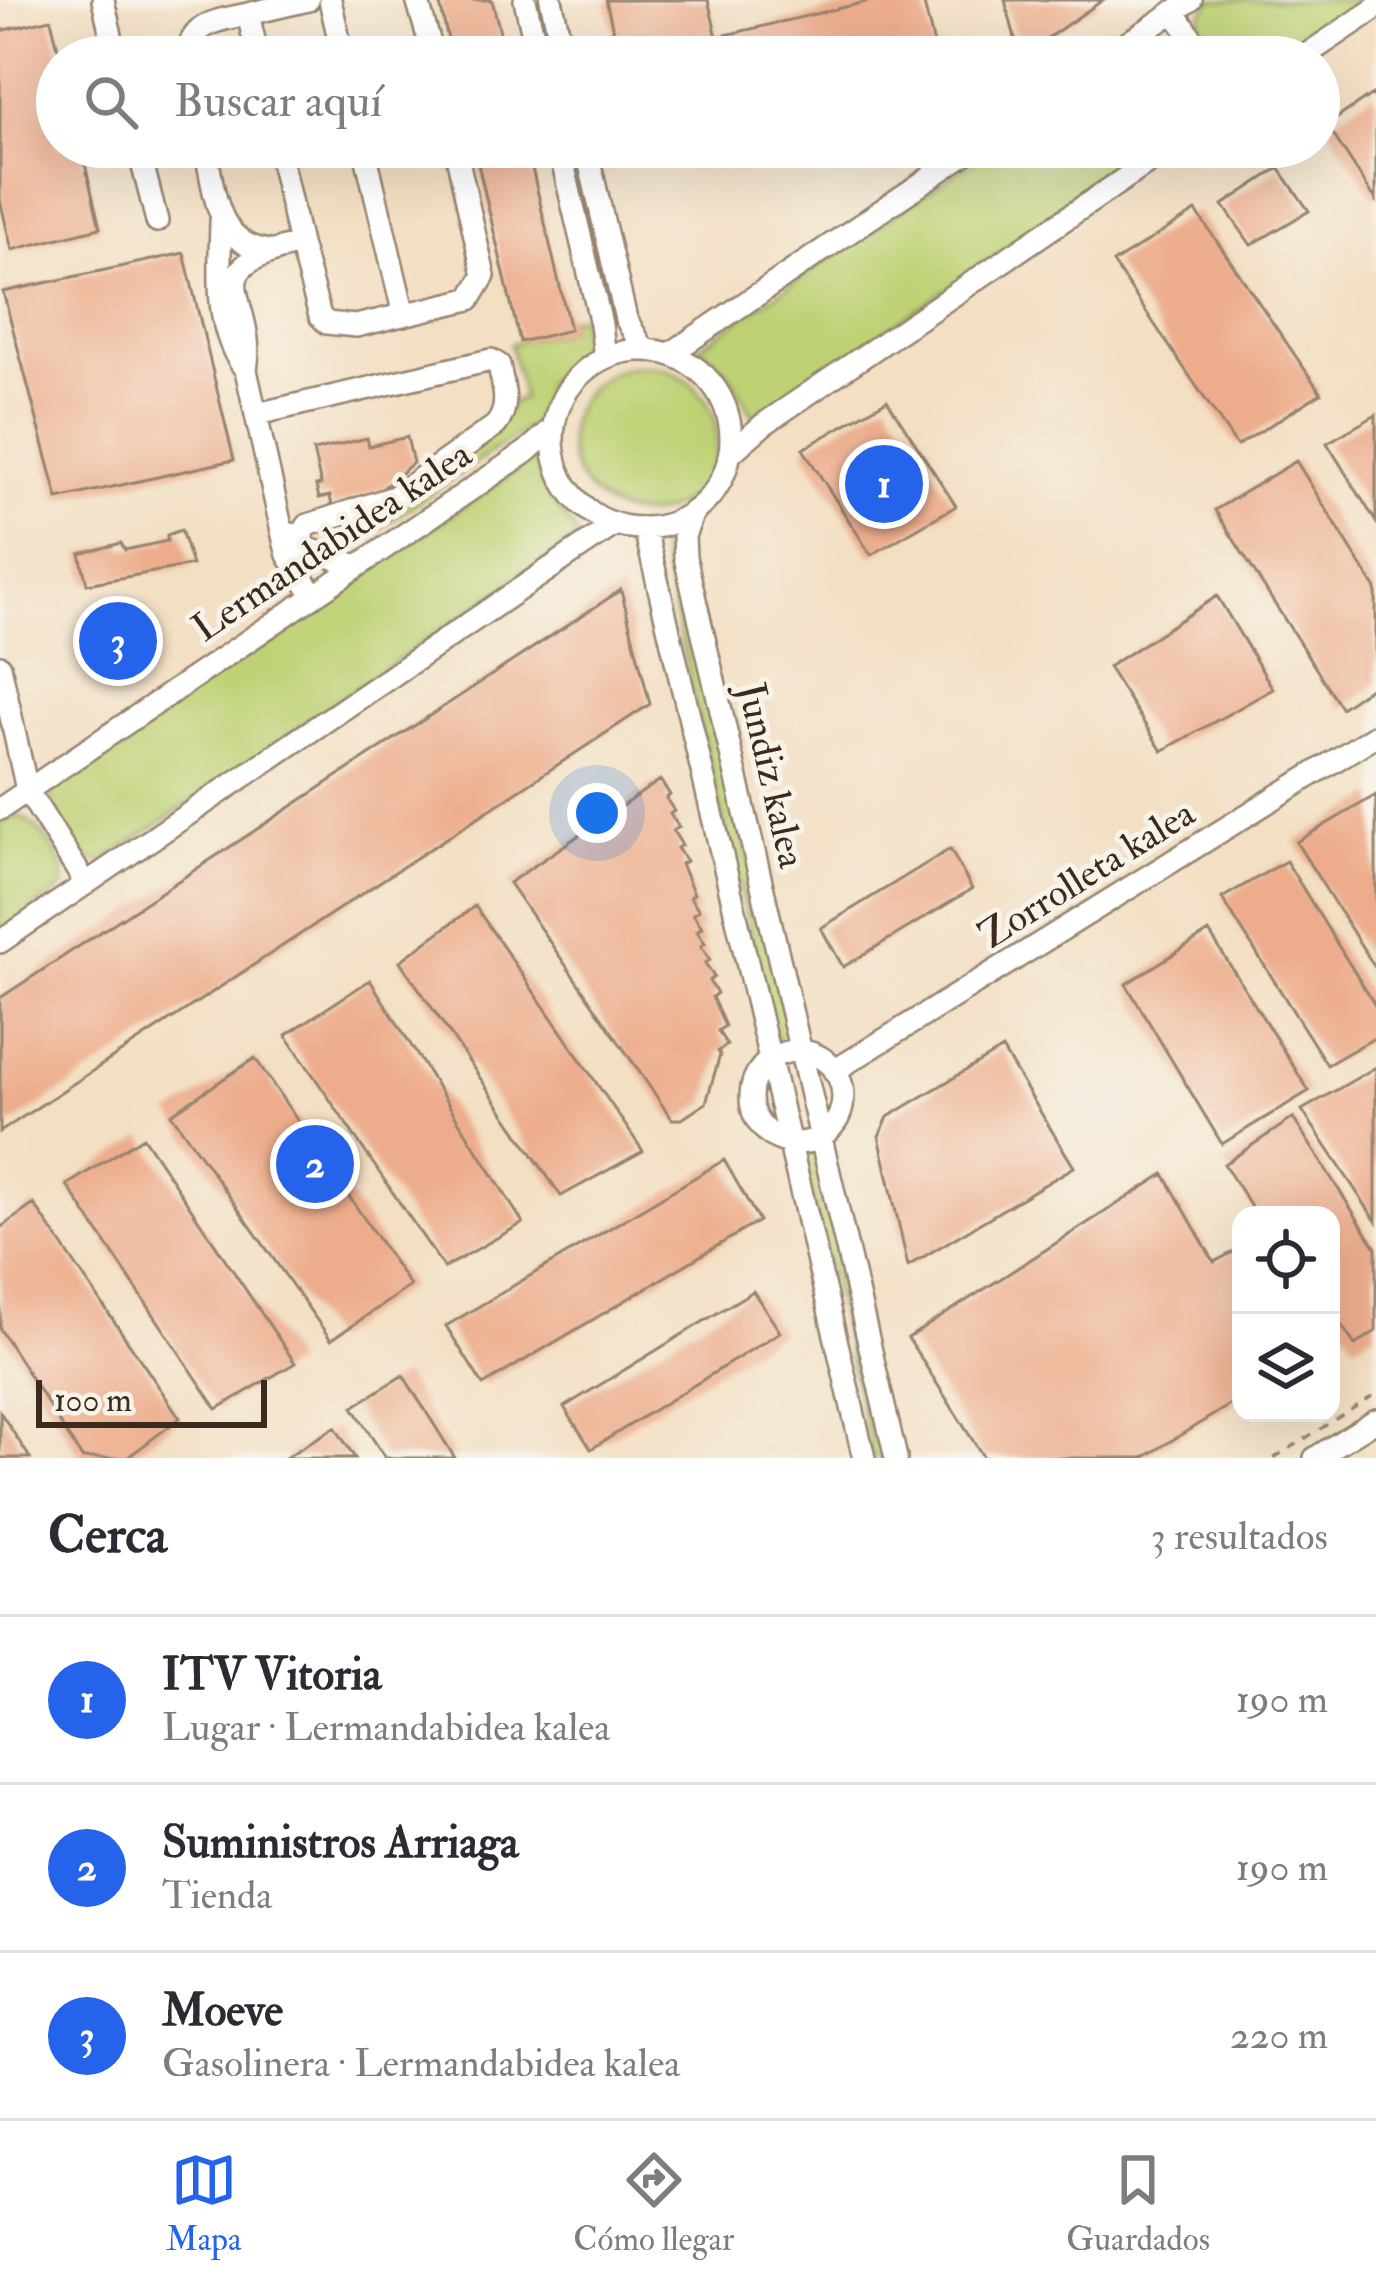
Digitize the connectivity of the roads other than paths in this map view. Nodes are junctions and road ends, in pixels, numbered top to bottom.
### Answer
1 (103, 0) edge
2 (308, 0) edge
3 (330, 0) edge
4 (417, 0) edge
5 (525, 0) edge
6 (551, 0) edge
7 (1182, 6) edge
8 (1376, 8) edge
9 (248, 14) junction
10 (111, 36) edge
11 (193, 36) edge
12 (253, 36) edge
13 (339, 36) edge
14 (428, 36) edge
15 (533, 36) edge
16 (559, 36) edge
17 (1138, 36) edge
18 (1195, 36) edge
19 (1334, 36) edge
20 (143, 168) edge
21 (210, 168) edge
22 (283, 168) edge
23 (369, 168) edge
24 (460, 168) edge
25 (565, 168) edge
26 (591, 168) edge
27 (944, 168) edge
28 (1140, 168) edge
29 (221, 220) junction
30 (157, 221) dead end
31 (300, 244) junction
32 (270, 251) junction
33 (404, 315) junction
34 (644, 350) junction
35 (670, 354) junction
36 (605, 358) junction
37 (246, 370) junction
38 (256, 414) junction
39 (553, 428) junction
40 (731, 452) junction
41 (281, 512) junction
42 (692, 515) junction
43 (614, 525) junction
44 (645, 529) junction
45 (301, 544) junction
46 (357, 566) junction
47 (314, 596) junction
48 (0, 666) edge
49 (1376, 735) edge
50 (27, 790) junction
51 (0, 809) edge
52 (86, 884) junction
53 (0, 942) edge
54 (801, 1051) junction
55 (771, 1059) junction
56 (834, 1071) junction
57 (821, 1136) junction
58 (791, 1143) junction
59 (1376, 1420) edge
60 (864, 1458) edge
61 (896, 1458) edge
62 (1315, 1458) edge

1 - 10 street
2 - 9 street
3 - 13 street
4 - 14 street
5 - 15 street
6 - 16 street
7 - 17 street
7 - 18 street
8 - 19 street
9 - 11 street
9 - 12 street
20 - 30 street
21 - 29 street
22 - 31 street
23 - 33 street
24 - 33 street
25 - 36 street
26 - 34 street
27 - 35 street
28 - 40 street
29 - 32 street
29 - 37 street
31 - 32 street
31 - 33 street
32 - 37 street
34 - 35 street
34 - 36 street
35 - 40 street
36 - 39 street
37 - 38 street
38 - 41 street
38 - 45 street
39 - 43 street
39 - 46 street, Lermandabidea kalea
40 - 42 street
41 - 45 street
41 - 47 street
42 - 44 street
42 - 54 street, Jundiz kalea
43 - 44 street
43 - 52 street
44 - 55 street, Jundiz kalea
45 - 46 street
46 - 47 street, Lermandabidea kalea
47 - 50 street, Lermandabidea kalea
48 - 50 street
49 - 56 street, Zorrolleta kalea
50 - 51 street, Lermandabidea kalea
50 - 52 street
52 - 53 street
54 - 55 street
54 - 56 street
54 - 57 street, Jundiz kalea
55 - 58 street, Jundiz kalea
56 - 57 street
57 - 58 street
57 - 61 street, Jundiz kalea
58 - 60 street, Jundiz kalea
59 - 62 street

